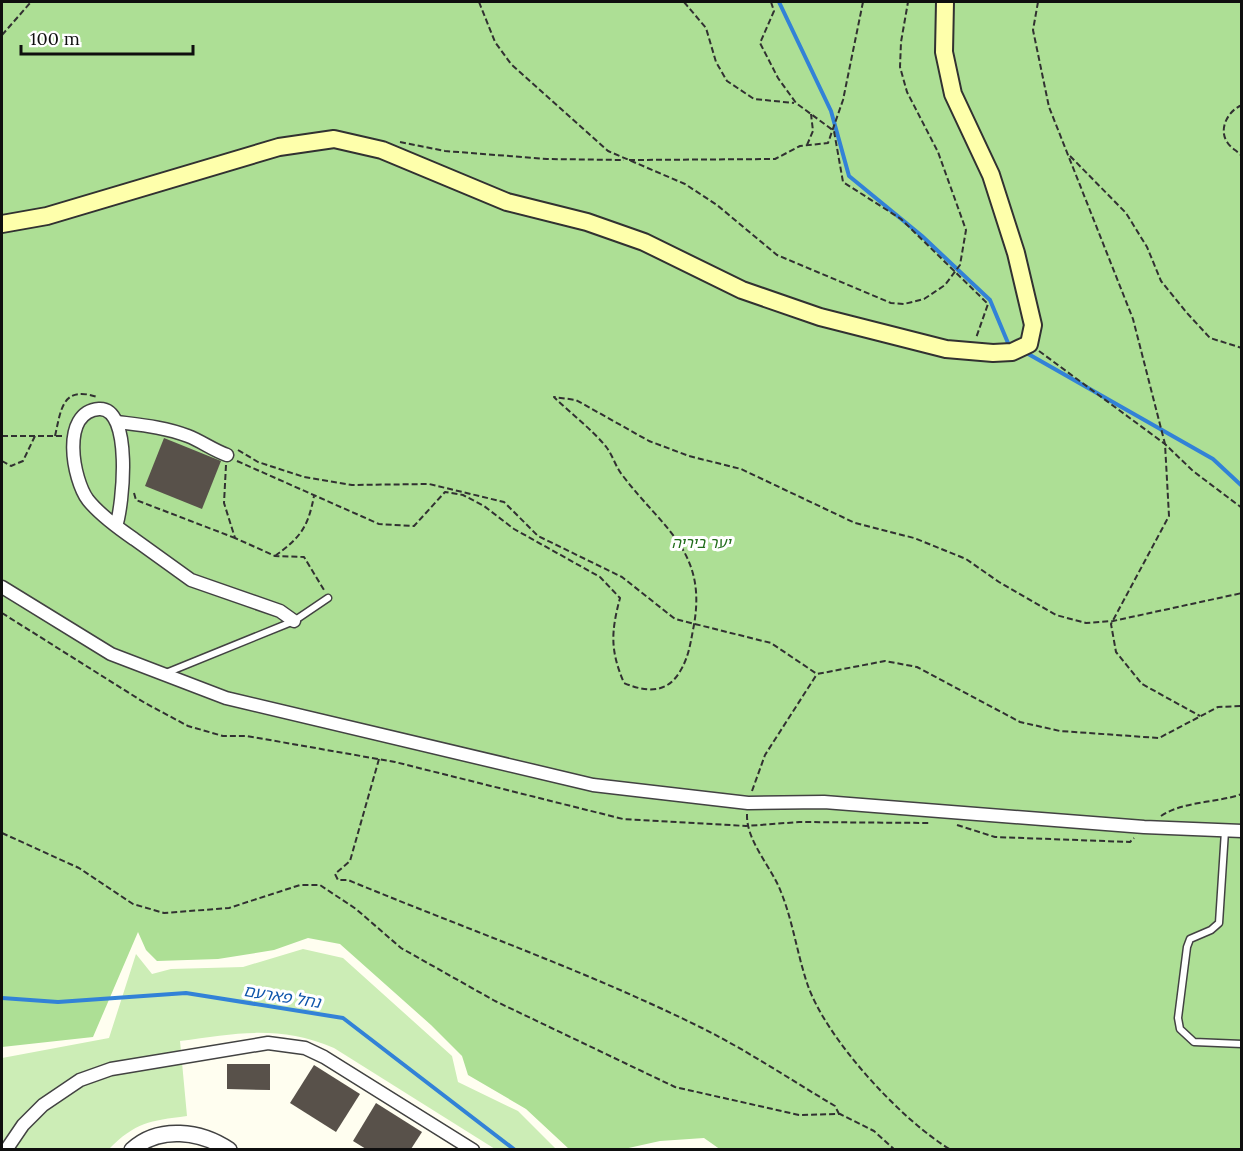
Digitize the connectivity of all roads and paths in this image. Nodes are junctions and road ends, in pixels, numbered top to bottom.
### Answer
1 (31, 2) edge
2 (479, 2) edge
3 (684, 2) edge
4 (771, 2) edge
5 (863, 2) edge
6 (908, 2) edge
7 (945, 2) edge
8 (1038, 2) edge
9 (2, 35) edge
10 (796, 103) junction
11 (1242, 105) edge
12 (811, 114) junction
13 (834, 131) junction
14 (807, 145) junction
15 (382, 150) junction
16 (1068, 154) junction
17 (1242, 156) edge
18 (626, 160) junction
19 (2, 224) edge
20 (955, 271) junction
21 (1029, 344) junction
22 (1242, 348) edge
23 (974, 351) junction
24 (117, 422) junction
25 (2, 436) edge
26 (35, 436) junction
27 (55, 436) dead end
28 (1165, 444) junction
29 (226, 455) junction
30 (2, 461) edge
31 (133, 489) dead end
32 (314, 496) junction
33 (1242, 508) edge
34 (116, 526) junction
35 (235, 538) junction
36 (134, 539) dead end
37 (275, 556) junction
38 (2, 587) edge
39 (1242, 593) edge
40 (328, 598) joint
41 (2, 612) edge
42 (294, 621) junction
43 (1113, 621) junction
44 (694, 624) junction
45 (817, 674) junction
46 (163, 675) junction
47 (1242, 706) edge
48 (1200, 716) junction
49 (379, 759) junction
50 (1242, 794) edge
51 (748, 803) junction
52 (932, 823) dead end
53 (954, 824) dead end
54 (746, 826) junction
55 (1144, 827) junction
56 (1225, 830) junction
57 (1242, 831) edge
58 (2, 832) edge
59 (1242, 1044) edge
60 (840, 1114) junction
61 (6, 1149) edge
62 (132, 1149) edge
63 (229, 1149) edge
64 (473, 1149) edge
65 (895, 1149) edge
66 (951, 1149) edge

1 - 9 path
2 - 18 path
3 - 10 path
4 - 10 path
5 - 13 path
6 - 20 path
7 - 21 main road
8 - 16 path
10 - 12 path
11 - 17 path
12 - 13 path
12 - 14 path
13 - 14 path
13 - 20 path
14 - 18 path
15 - 18 path
15 - 19 main road
15 - 23 main road
16 - 22 path
16 - 28 path
18 - 20 path
20 - 23 path
21 - 23 main road
21 - 28 path
24 - 29 street
24 - 34 street
24 - 34 street
25 - 26 path
26 - 27 path
26 - 30 path
28 - 33 path
28 - 43 path
29 - 32 path
29 - 35 path
29 - 44 path
31 - 35 path
32 - 37 path
32 - 44 path
34 - 36 street
34 - 42 street
35 - 37 path
37 - 40 path
38 - 46 street
39 - 43 path
40 - 42 lane
41 - 49 path
42 - 46 lane
43 - 44 path
43 - 48 path
44 - 45 path
45 - 48 path
45 - 51 path
46 - 51 street
47 - 48 path
49 - 54 path
49 - 60 path
50 - 55 path
51 - 54 path
51 - 55 street
52 - 54 path
53 - 55 path
54 - 66 path
55 - 56 street
56 - 57 street
56 - 59 lane
58 - 60 path
60 - 65 path
61 - 64 street
62 - 63 street

